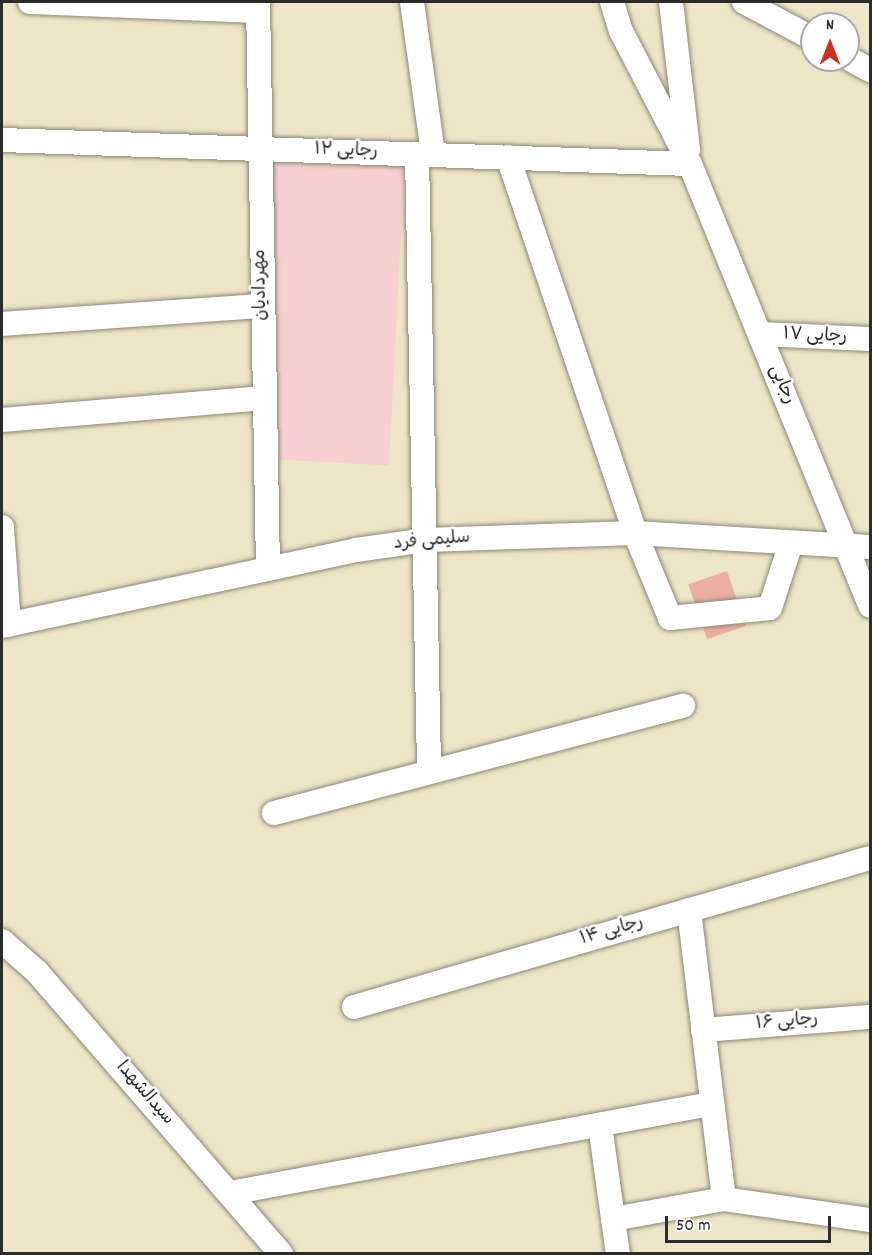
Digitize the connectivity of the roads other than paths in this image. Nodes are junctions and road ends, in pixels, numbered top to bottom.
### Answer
1 (30, 2) edge
2 (412, 2) edge
3 (612, 2) edge
4 (671, 2) edge
5 (754, 4) edge
6 (258, 6) edge
7 (800, 31) edge
8 (2, 140) edge
9 (260, 149) junction
10 (425, 154) junction
11 (508, 157) junction
12 (690, 164) junction
13 (262, 306) junction
14 (2, 324) edge
15 (760, 334) junction
16 (870, 339) edge
17 (264, 398) junction
18 (2, 420) edge
19 (2, 526) edge
20 (635, 532) junction
21 (425, 540) junction
22 (791, 543) junction
23 (859, 547) edge
24 (268, 569) junction
25 (870, 606) edge
26 (5, 626) edge
27 (683, 706) dead end
28 (429, 769) junction
29 (274, 813) dead end
30 (870, 858) edge
31 (689, 910) junction
32 (2, 941) edge
33 (354, 1007) dead end
34 (870, 1017) edge
35 (703, 1030) junction
36 (712, 1104) junction
37 (600, 1125) junction
38 (230, 1192) junction
39 (724, 1199) junction
40 (613, 1219) junction
41 (870, 1220) edge
42 (280, 1254) edge
43 (618, 1254) edge

1 - 6 street
2 - 10 street
3 - 12 street
4 - 12 street
5 - 7 street
6 - 9 street, مهردادیان
8 - 9 street, رجایی ۱۲
9 - 10 street, رجایی ۱۲
9 - 13 street, مهردادیان
10 - 11 street, رجایی ۱۲
10 - 21 street
11 - 12 street, رجایی ۱۲
11 - 20 street
12 - 15 street, رجایی
13 - 14 street
13 - 17 street, مهردادیان
15 - 16 street, رجایی ۱۷
15 - 23 street, رجایی
17 - 18 street
17 - 24 street, مهردادیان
19 - 26 street
20 - 21 street, سلیمی فرد
20 - 22 street, سلیمی فرد
20 - 22 street
21 - 24 street, سلیمی فرد
21 - 28 street
22 - 23 street, سلیمی فرد
23 - 25 street, رجایی
24 - 26 street, سلیمی فرد
27 - 28 street
28 - 29 street
30 - 31 street, رجایی ۱۴
31 - 33 street, رجایی ۱۴
31 - 35 street
32 - 38 street, سیدالشهدا
34 - 35 street, رجایی ۱۶
35 - 36 street
36 - 37 street
36 - 39 street
37 - 38 street
37 - 40 street
38 - 42 street, سیدالشهدا
39 - 40 street
39 - 41 street
40 - 43 street

